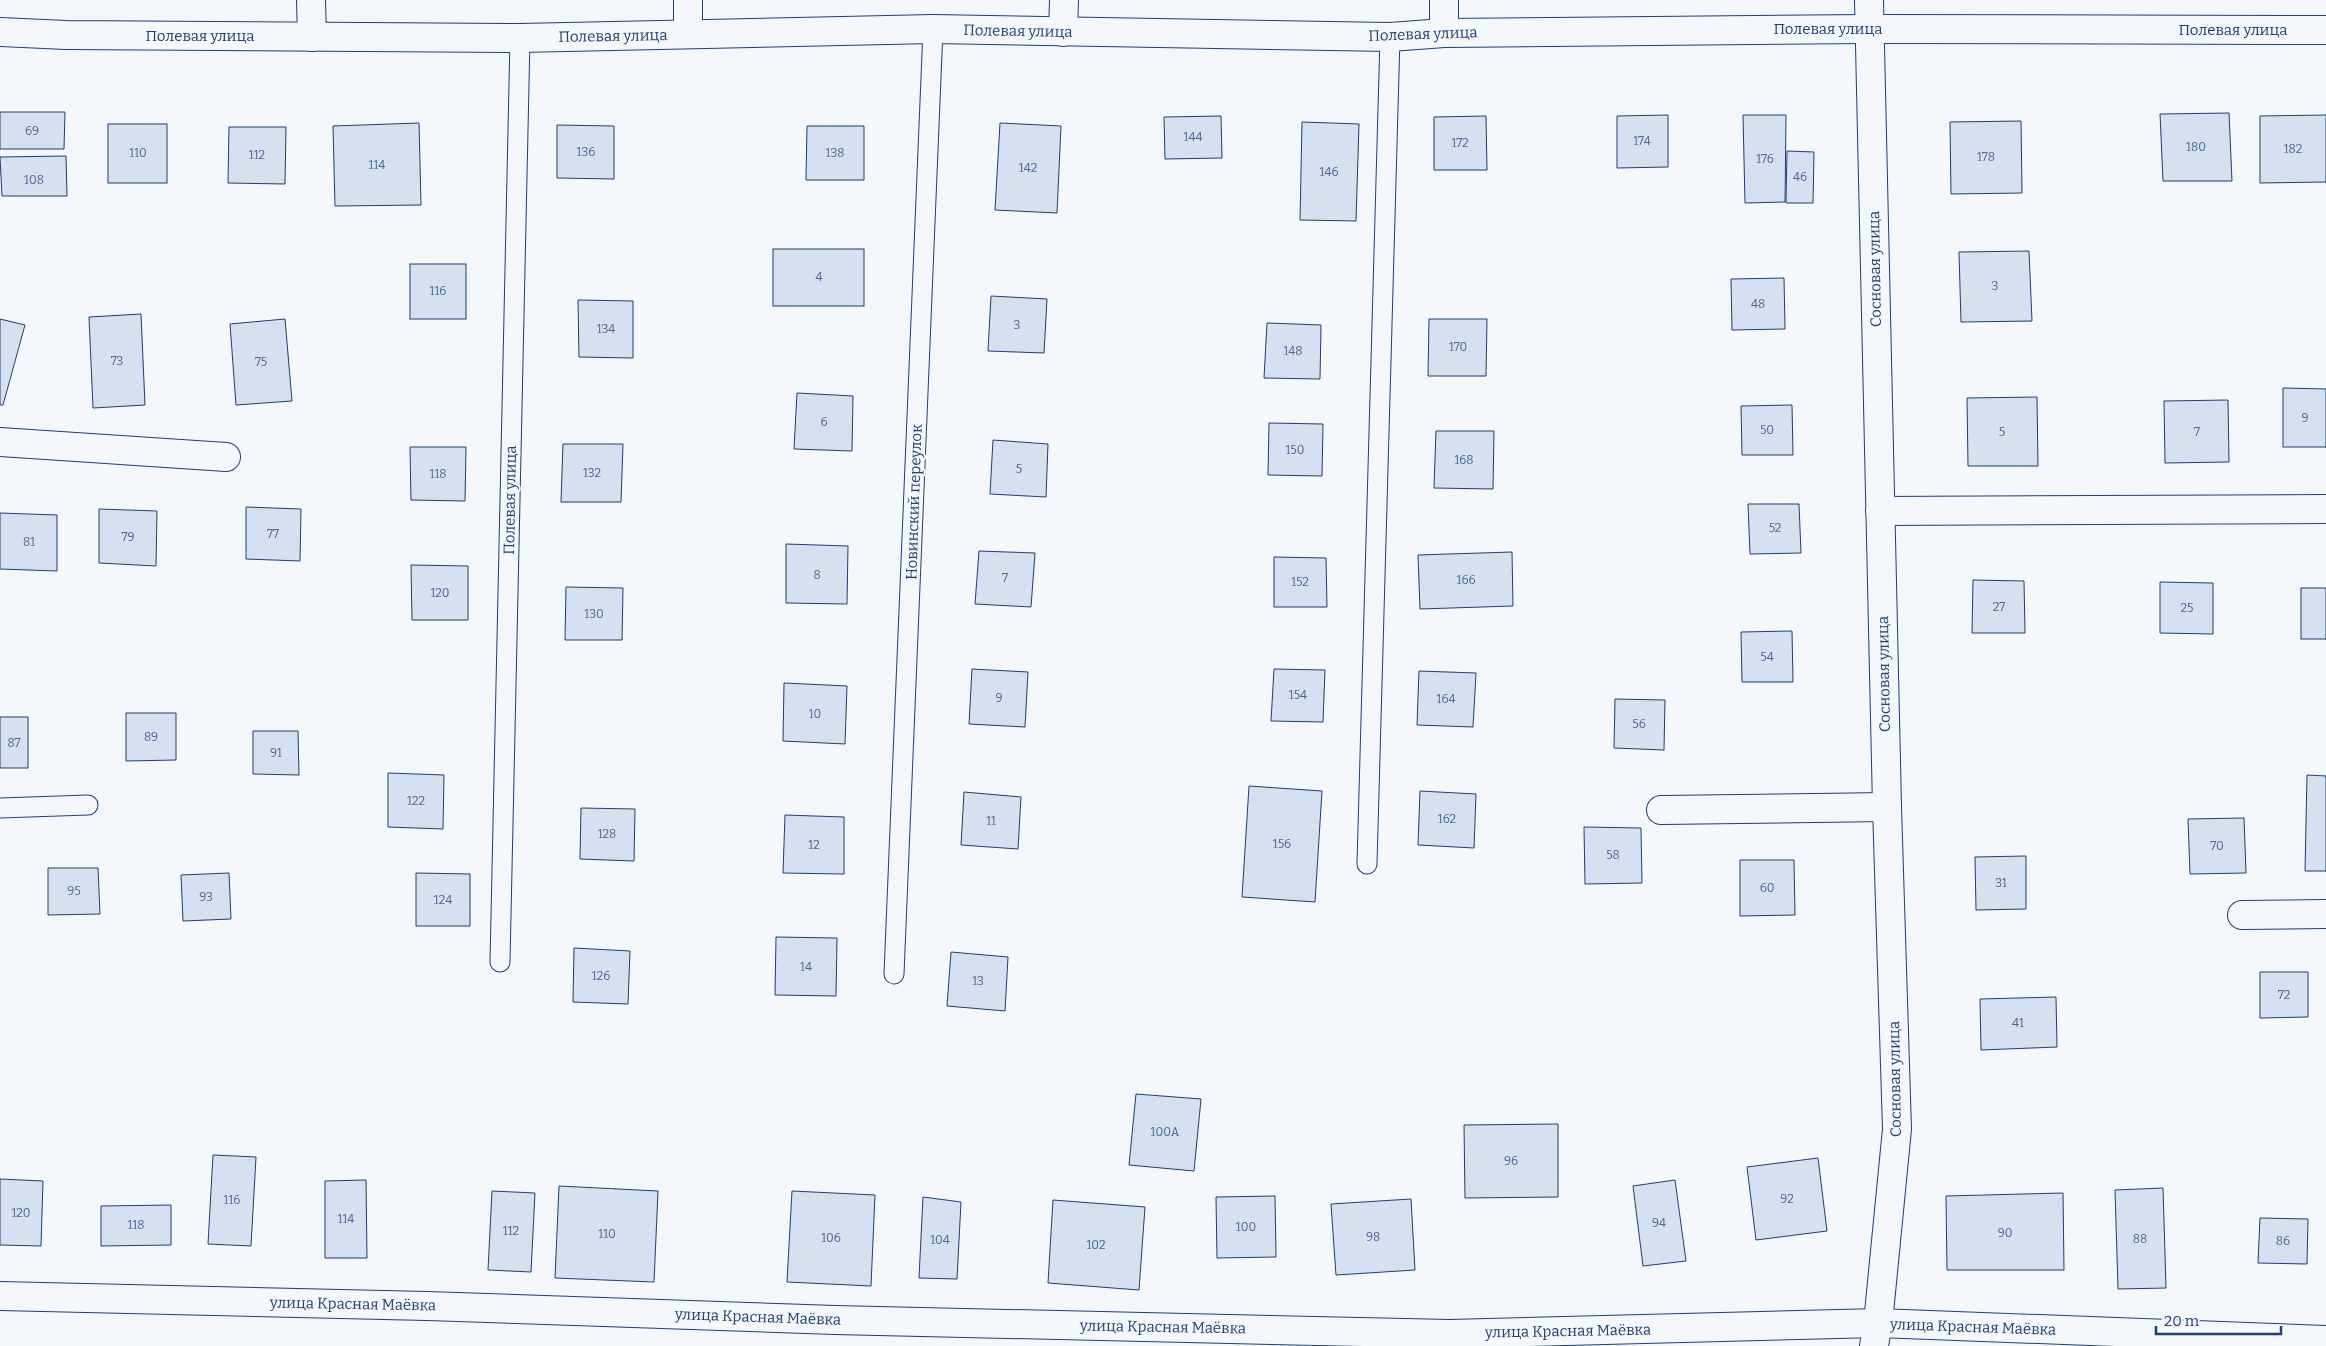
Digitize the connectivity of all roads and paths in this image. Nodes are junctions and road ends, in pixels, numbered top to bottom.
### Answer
1 (311, 0) edge
2 (688, 0) edge
3 (1064, 0) edge
4 (1444, 0) edge
5 (1869, 0) edge
6 (933, 29) junction
7 (1869, 29) junction
8 (2326, 30) edge
9 (0, 32) edge
10 (1064, 32) junction
11 (1444, 33) junction
12 (688, 34) junction
13 (312, 37) junction
14 (1390, 37) junction
15 (520, 38) junction
16 (0, 442) edge
17 (226, 456) dead end
18 (2326, 509) edge
19 (1880, 511) junction
20 (88, 805) dead end
21 (1887, 807) junction
22 (0, 808) edge
23 (1661, 810) dead end
24 (1367, 864) dead end
25 (2326, 914) edge
26 (2242, 916) dead end
27 (500, 962) dead end
28 (894, 974) dead end
29 (0, 1296) edge
30 (1876, 1334) edge
31 (2326, 1340) edge

1 - 13 street
2 - 12 street
3 - 10 street
4 - 11 street
5 - 7 street, Сосновая улица
6 - 10 street, Полевая улица
6 - 12 street, Полевая улица
6 - 28 lane, Новинский переулок
7 - 8 street, Полевая улица
7 - 11 street, Полевая улица
7 - 19 street, Сосновая улица
9 - 13 street, Полевая улица
10 - 14 street, Полевая улица
11 - 14 street, Полевая улица
12 - 15 street, Полевая улица
13 - 15 street, Полевая улица
14 - 24 lane
15 - 27 lane, Полевая улица
16 - 17 street
18 - 19 street
19 - 21 street, Сосновая улица
20 - 22 lane
21 - 23 street
21 - 30 street, Сосновая улица
25 - 26 street
29 - 30 street, улица Красная Маёвка
30 - 31 street, улица Красная Маёвка

